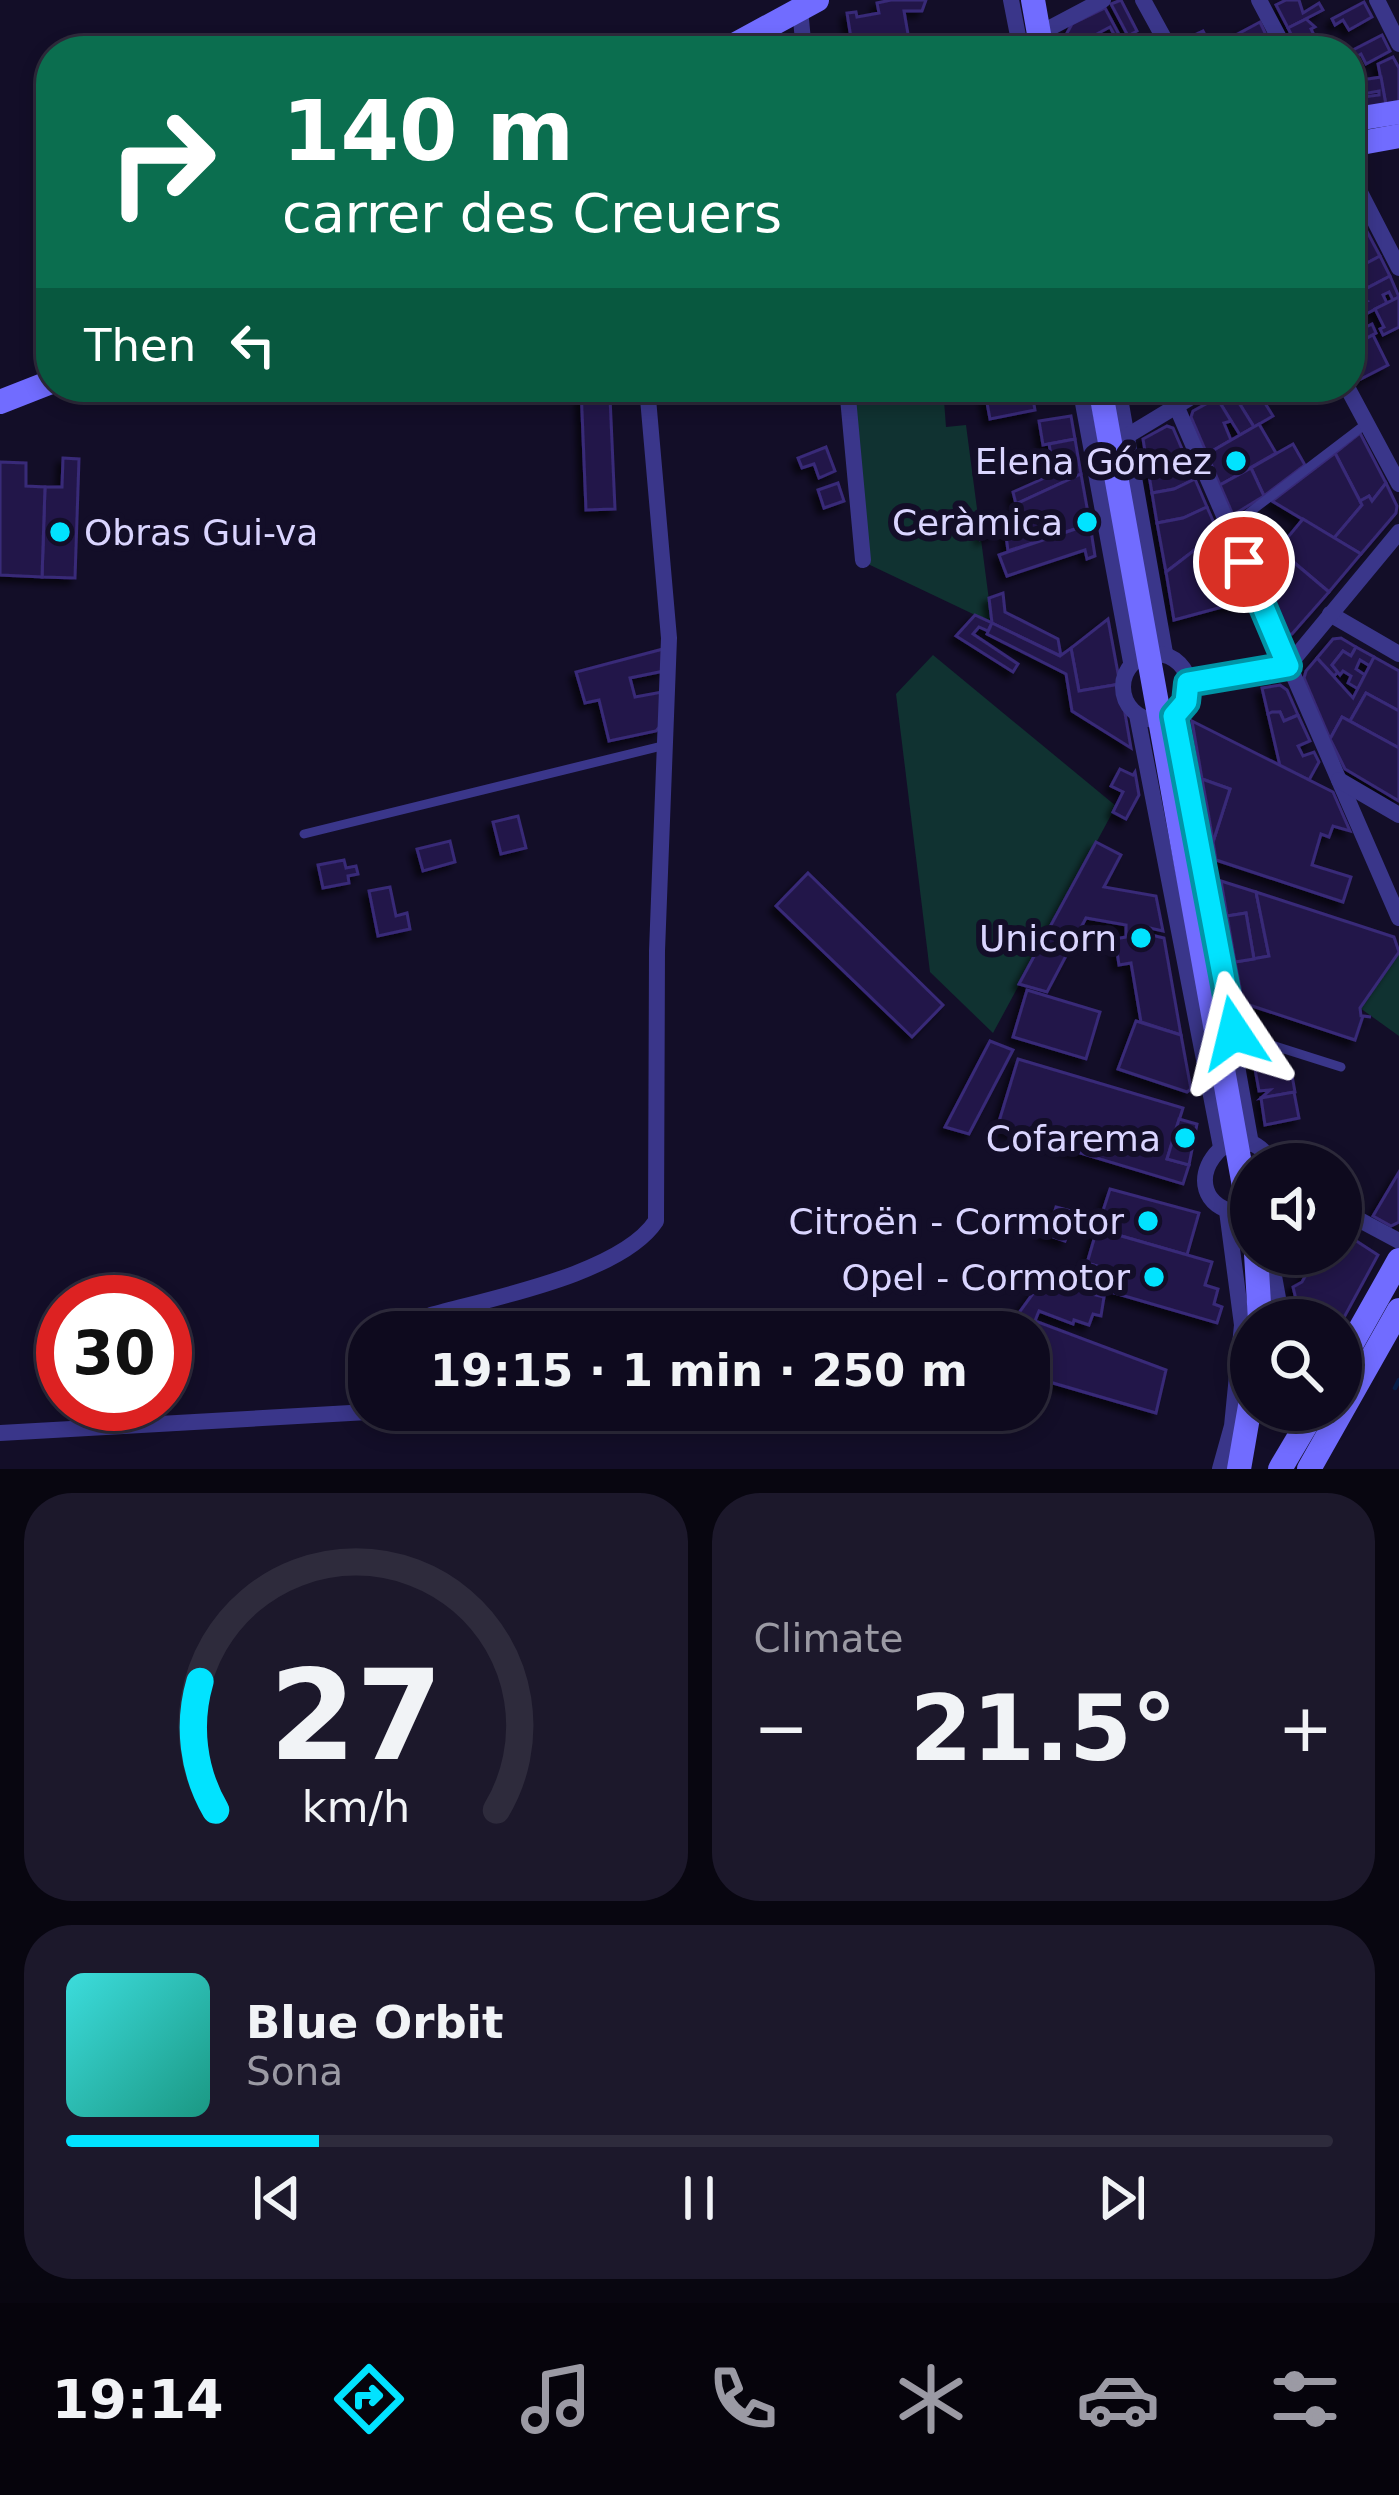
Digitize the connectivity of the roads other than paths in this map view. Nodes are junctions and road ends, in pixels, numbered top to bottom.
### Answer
1 (1011, 0) edge
2 (1033, 0) edge
3 (1043, 0) edge
4 (1102, 0) edge
5 (1143, 0) edge
6 (1259, 0) edge
7 (1377, 0) edge
8 (808, 4) edge
9 (750, 36) edge
10 (805, 36) edge
11 (1018, 36) edge
12 (1044, 36) edge
13 (1045, 36) edge
14 (1051, 36) edge
15 (1163, 36) edge
16 (1278, 36) edge
17 (1399, 44) edge
18 (1399, 112) edge
19 (1365, 118) edge
20 (1399, 136) edge
21 (1365, 142) edge
22 (1365, 202) edge
23 (1399, 268) edge
24 (36, 388) edge
25 (0, 402) edge
26 (648, 402) edge
27 (848, 402) edge
28 (1085, 402) edge
29 (1103, 402) edge
30 (1121, 402) edge
31 (1165, 402) edge
32 (1175, 402) edge
33 (1355, 402) edge
34 (1367, 423) junction
35 (1127, 436) junction
36 (1399, 484) edge
37 (1228, 528) junction
38 (1399, 532) edge
39 (863, 560) dead end
40 (1330, 614) junction
41 (1399, 654) edge
42 (1148, 656) junction
43 (1288, 666) junction
44 (1188, 683) junction
45 (1157, 717) junction
46 (667, 745) junction
47 (1338, 780) junction
48 (1399, 815) edge
49 (304, 834) dead end
50 (1399, 918) edge
51 (1234, 1033) junction
52 (1341, 1067) dead end
53 (1236, 1143) edge
54 (1236, 1143) edge
55 (1230, 1148) edge
56 (1230, 1210) edge
57 (1362, 1221) edge
58 (1399, 1241) edge
59 (1399, 1260) edge
60 (1243, 1275) edge
61 (1399, 1310) edge
62 (449, 1311) edge
63 (1362, 1326) edge
64 (348, 1413) edge
65 (1243, 1431) edge
66 (1303, 1431) edge
67 (0, 1433) edge
68 (1233, 1467) edge
69 (1280, 1469) edge
70 (1309, 1469) edge

1 - 11 street
2 - 12 main road
3 - 13 street
4 - 14 street
5 - 15 street
6 - 16 street
7 - 17 street
8 - 9 main road
8 - 10 street
18 - 19 main road
20 - 21 main road
22 - 23 street
24 - 25 main road
26 - 46 street
27 - 39 street
28 - 42 street
29 - 42 main road
30 - 35 street
31 - 35 street
32 - 37 street
33 - 34 street
34 - 36 street
34 - 37 lane
35 - 42 street
37 - 43 street
38 - 40 street
40 - 41 street
40 - 43 street
42 - 44 street
42 - 45 main road
43 - 44 street
43 - 47 street
44 - 45 street
45 - 51 street
45 - 53 main road
46 - 49 lane
46 - 62 street
47 - 48 street
47 - 50 street
51 - 52 lane
51 - 54 street
55 - 56 street
57 - 58 street
59 - 63 main road
60 - 68 street
61 - 70 main road
64 - 67 street
65 - 68 main road
66 - 69 main road

